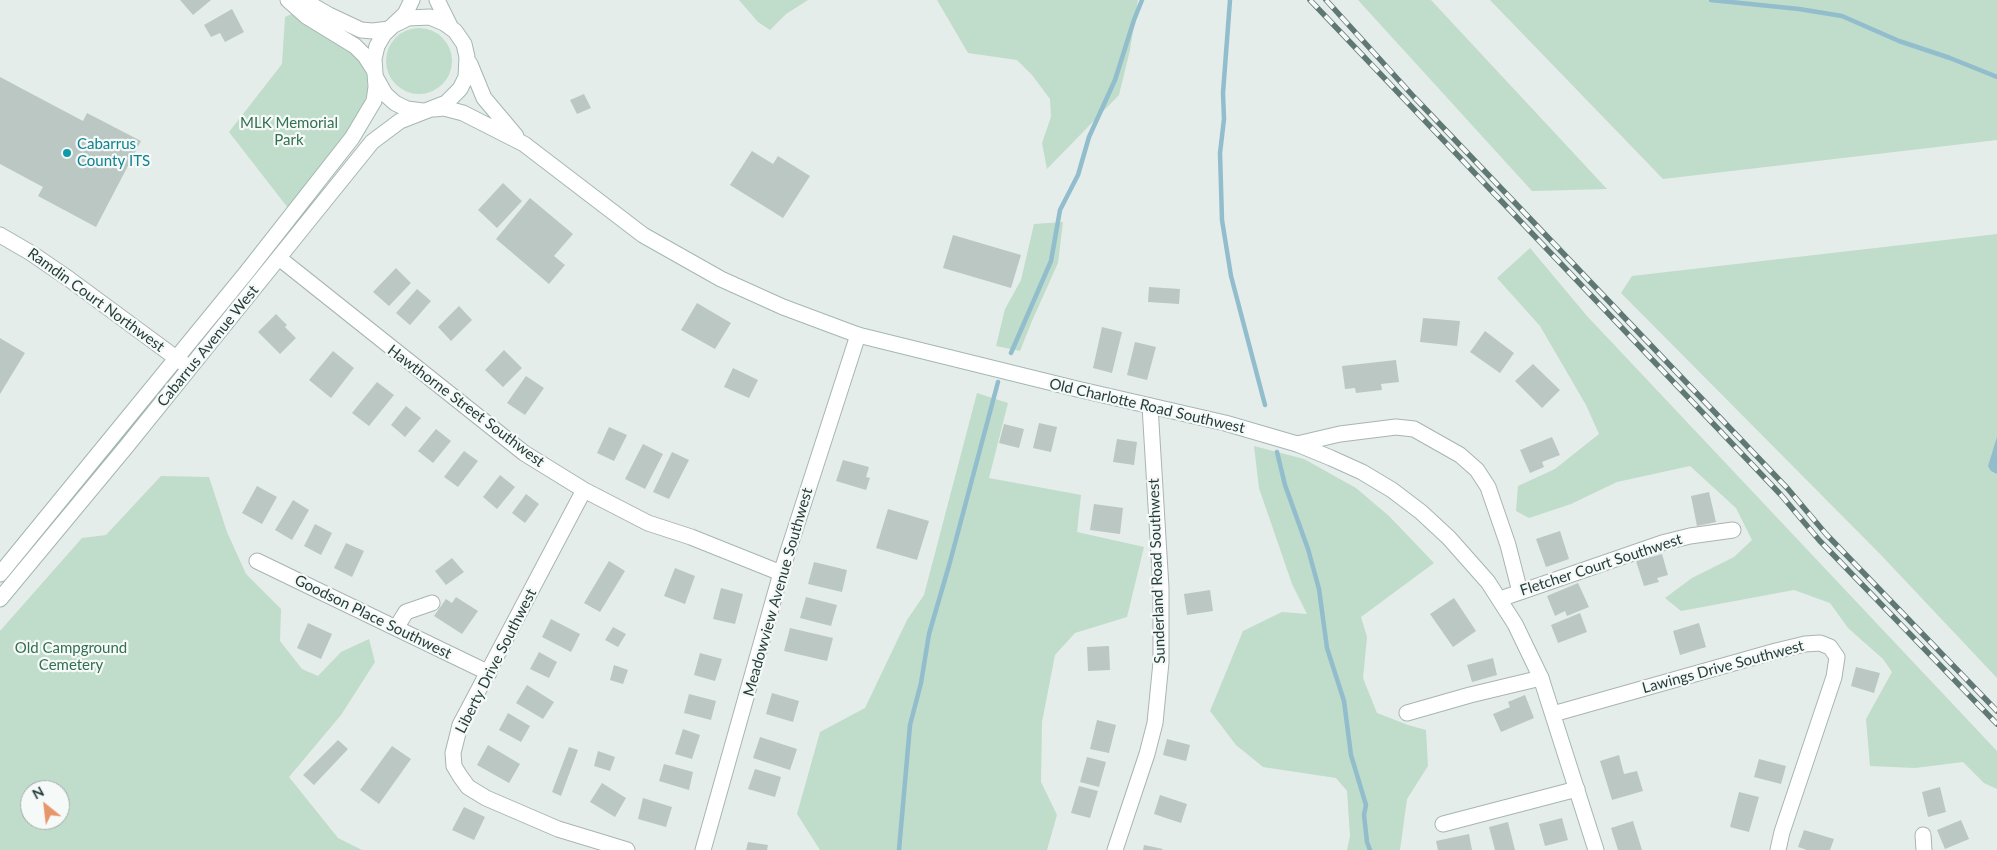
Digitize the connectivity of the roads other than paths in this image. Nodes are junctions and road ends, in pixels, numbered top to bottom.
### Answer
1 (288, 0) edge
2 (303, 0) edge
3 (412, 0) edge
4 (437, 0) edge
5 (450, 26) junction
6 (392, 27) junction
7 (466, 50) junction
8 (375, 73) junction
9 (431, 110) junction
10 (524, 144) junction
11 (0, 235) edge
12 (279, 258) junction
13 (858, 335) junction
14 (176, 358) junction
15 (190, 368) junction
16 (1150, 406) junction
17 (1297, 444) junction
18 (584, 490) junction
19 (1732, 530) dead end
20 (257, 561) dead end
21 (781, 573) junction
22 (0, 574) edge
23 (1520, 592) junction
24 (0, 599) edge
25 (1500, 599) junction
26 (432, 603) dead end
27 (396, 628) junction
28 (489, 673) junction
29 (1540, 678) junction
30 (1407, 714) dead end
31 (1553, 714) junction
32 (1577, 790) junction
33 (1443, 824) dead end
34 (627, 850) edge
35 (703, 850) edge
36 (1115, 850) edge
37 (1596, 850) edge
38 (1778, 850) edge

1 - 8 street
2 - 6 street
3 - 6 street, Cabarrus Avenue West
4 - 5 street
5 - 6 street
5 - 7 street
6 - 8 street, Cabarrus Avenue West
7 - 9 street, Cabarrus Avenue West
7 - 10 street, Old Charlotte Road Southwest
8 - 9 street
8 - 14 street, Cabarrus Avenue West
9 - 10 street, Old Charlotte Road Southwest
9 - 12 street, Cabarrus Avenue West
10 - 13 street, Old Charlotte Road Southwest
11 - 14 street, Ramdin Court Northwest
12 - 15 street, Cabarrus Avenue West
12 - 18 street, Hawthorne Street Southwest
13 - 16 street, Old Charlotte Road Southwest
13 - 21 street, Meadowview Avenue Southwest
14 - 15 street, Ramdin Court Northwest
14 - 22 street, Cabarrus Avenue West
15 - 24 street, Cabarrus Avenue West
16 - 17 street, Old Charlotte Road Southwest
16 - 36 street, Sunderland Road Southwest
17 - 23 street
17 - 25 street, Old Charlotte Road Southwest
18 - 21 street, Hawthorne Street Southwest
18 - 28 street, Liberty Drive Southwest
19 - 23 street, Fletcher Court Southwest
20 - 27 street, Goodson Place Southwest
21 - 35 street, Meadowview Avenue Southwest
23 - 25 street, Fletcher Court Southwest
25 - 29 street, Old Charlotte Road Southwest
26 - 27 street
27 - 28 street, Goodson Place Southwest
28 - 34 street, Liberty Drive Southwest
29 - 30 street
29 - 31 street, Old Charlotte Road Southwest
31 - 32 street, Old Charlotte Road Southwest
31 - 38 street, Lawings Drive Southwest
32 - 33 street
32 - 37 street, Old Charlotte Road Southwest

